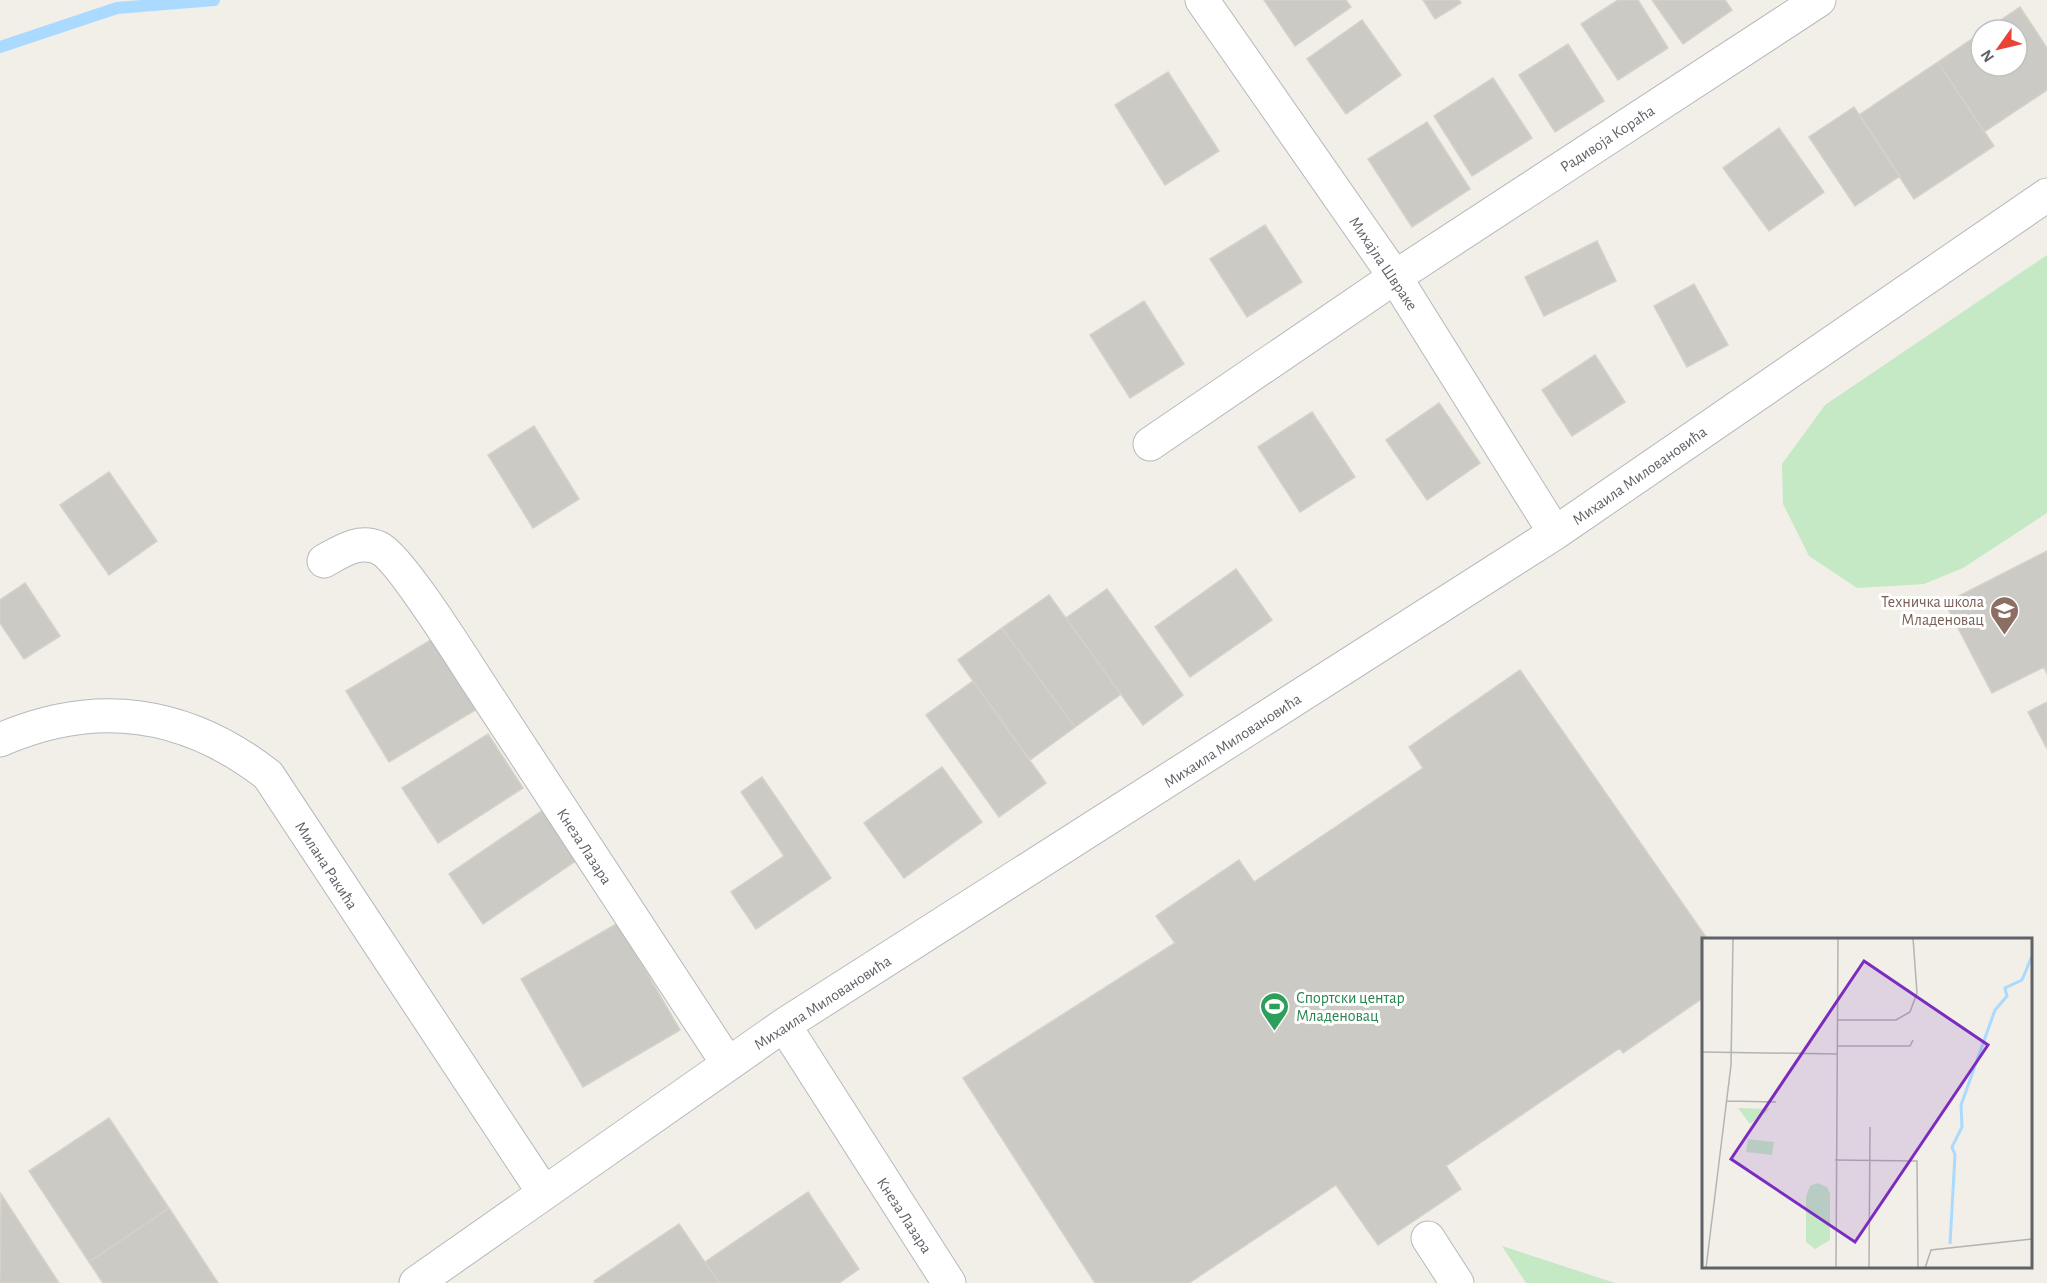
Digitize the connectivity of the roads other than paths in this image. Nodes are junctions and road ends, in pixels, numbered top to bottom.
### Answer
1 (1202, 0) edge
2 (1819, 0) edge
3 (2047, 195) edge
4 (1395, 277) junction
5 (1150, 444) dead end
6 (1555, 533) junction
7 (324, 561) dead end
8 (0, 740) edge
9 (784, 1025) junction
10 (728, 1064) junction
11 (543, 1193) junction
12 (1428, 1238) dead end
13 (416, 1283) edge
14 (949, 1283) edge
15 (1457, 1283) edge

1 - 4 street, Михајла Швраке
2 - 4 street, Радивоја Кораћа
3 - 6 street, Михаила Миловановића
4 - 5 street, Радивоја Кораћа
4 - 6 street, Михајла Швраке
6 - 9 street, Михаила Миловановића
7 - 10 street, Кнеза Лазара
8 - 11 street, Милана Ракића
9 - 10 street, Михаила Миловановића
9 - 14 street, Кнеза Лазара
10 - 11 street, Михаила Миловановића
11 - 13 street, Михаила Миловановића
12 - 15 street

